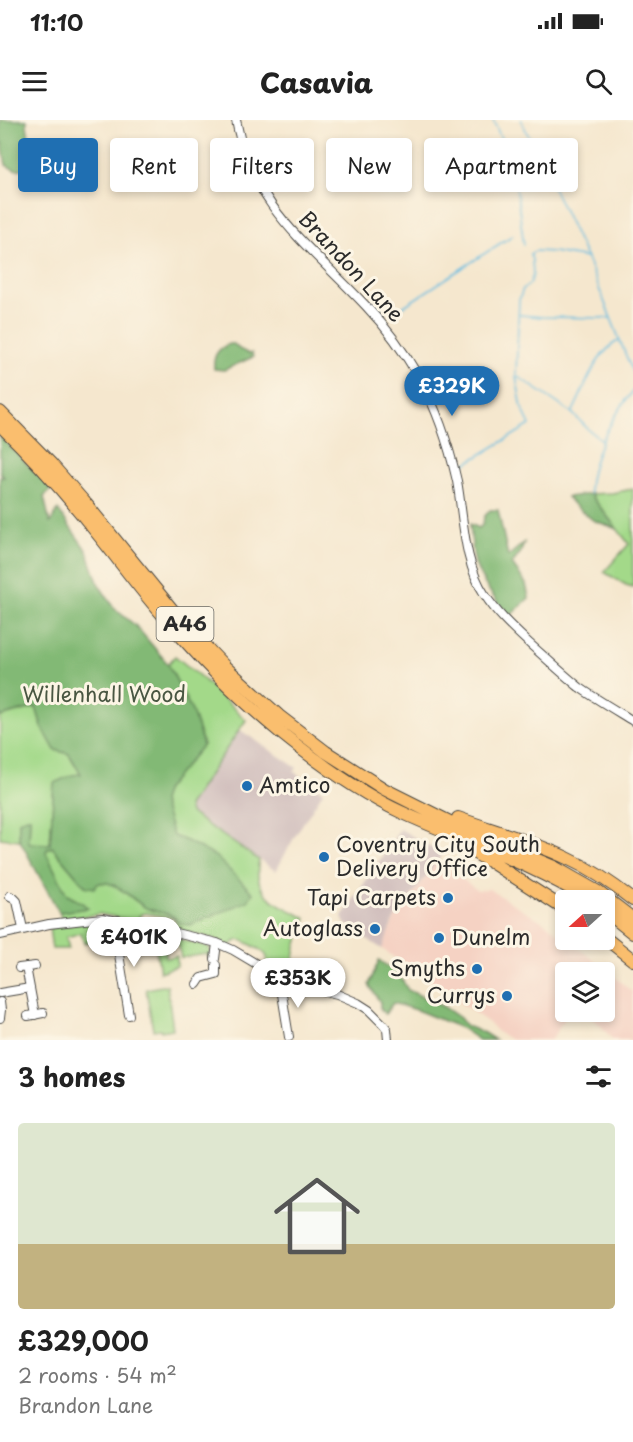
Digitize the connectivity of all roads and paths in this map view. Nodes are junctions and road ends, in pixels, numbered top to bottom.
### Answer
1 (236, 120) edge
2 (0, 412) edge
3 (0, 425) edge
4 (633, 721) edge
5 (402, 805) junction
6 (571, 890) edge
7 (10, 896) dead end
8 (633, 900) edge
9 (555, 903) edge
10 (615, 919) edge
11 (633, 919) edge
12 (118, 920) junction
13 (23, 929) junction
14 (633, 933) edge
15 (0, 935) edge
16 (217, 943) junction
17 (615, 946) edge
18 (633, 960) edge
19 (27, 967) dead end
20 (285, 981) junction
21 (197, 984) dead end
22 (30, 988) junction
23 (0, 993) edge
24 (0, 1002) edge
25 (35, 1015) dead end
26 (129, 1015) dead end
27 (0, 1018) edge
28 (289, 1037) dead end
29 (388, 1040) edge

1 - 4 street, Brandon Lane
2 - 5 highway, A46
3 - 5 highway, A46
5 - 6 highway, A46
5 - 8 highway
5 - 9 highway
5 - 11 highway, A46
7 - 13 street
10 - 14 highway
12 - 13 street
12 - 16 street
12 - 26 street
13 - 15 street
16 - 20 street
16 - 21 street
17 - 18 highway
19 - 22 street
20 - 28 street
20 - 29 street
22 - 23 street
22 - 25 street
24 - 27 street

